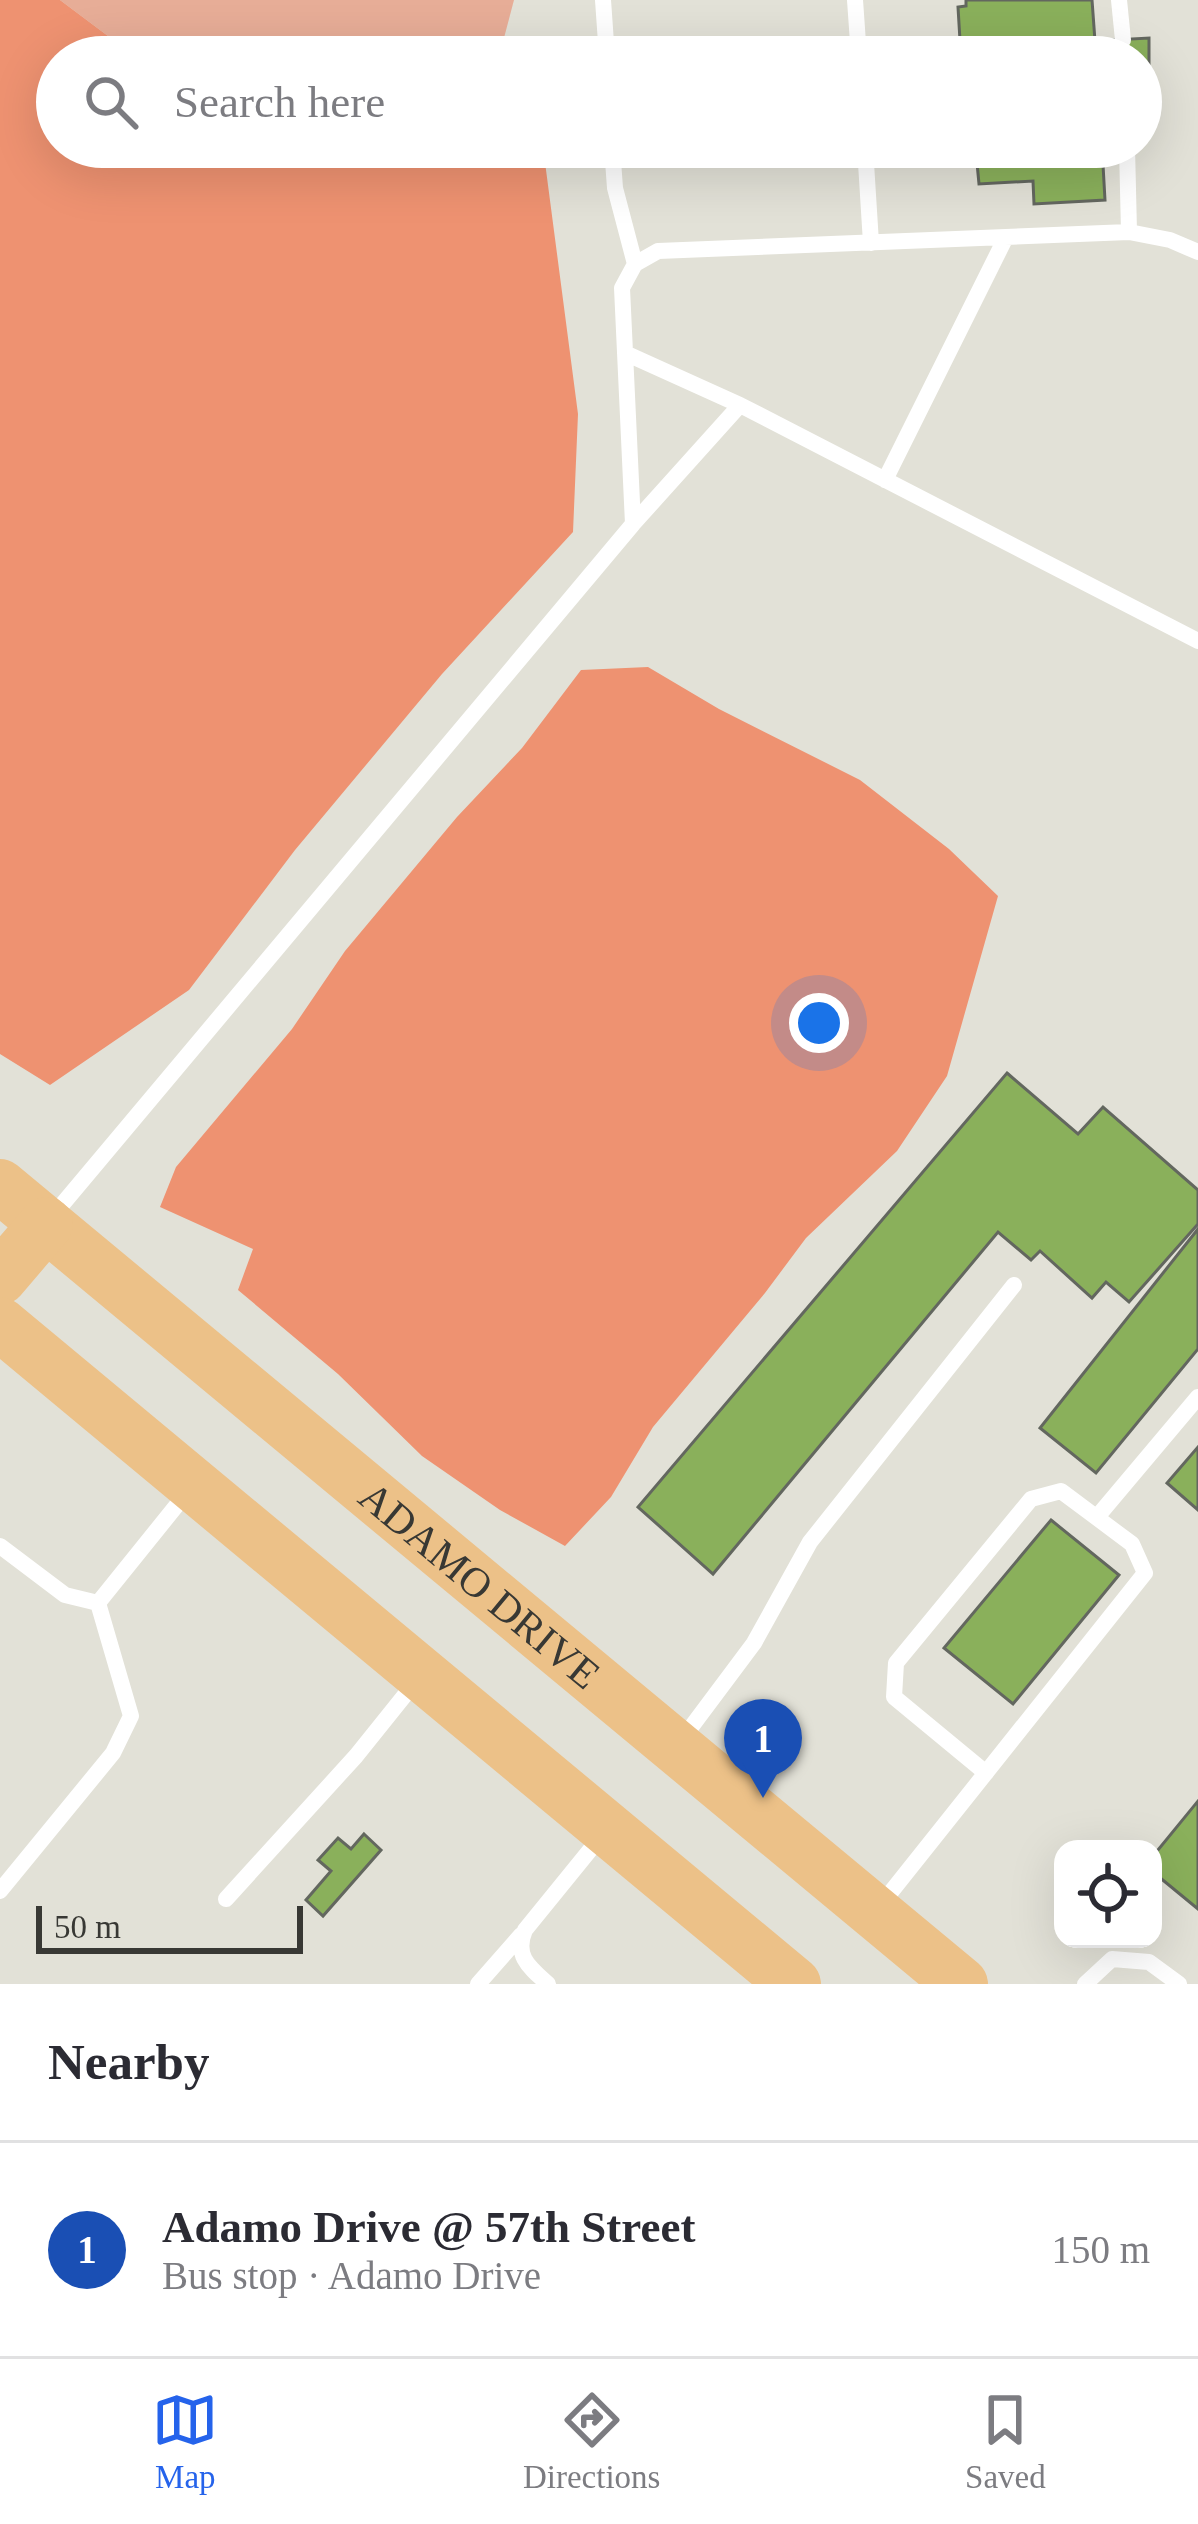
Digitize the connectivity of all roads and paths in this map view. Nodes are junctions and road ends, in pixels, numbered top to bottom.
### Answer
1 (603, 0) edge
2 (855, 0) edge
3 (1119, 0) edge
4 (606, 36) edge
5 (858, 36) edge
6 (1123, 36) edge
7 (614, 168) edge
8 (866, 168) edge
9 (1127, 168) edge
10 (1129, 232) junction
11 (1006, 237) junction
12 (871, 242) junction
13 (1198, 252) edge
14 (635, 264) junction
15 (625, 353) junction
16 (740, 405) junction
17 (885, 480) junction
18 (632, 524) junction
19 (1198, 641) edge
20 (0, 1186) edge
21 (46, 1224) junction
22 (0, 1278) edge
23 (1014, 1285) dead end
24 (0, 1324) edge
25 (1198, 1397) edge
26 (193, 1485) junction
27 (1097, 1517) junction
28 (0, 1546) edge
29 (98, 1603) junction
30 (421, 1674) junction
31 (675, 1747) junction
32 (986, 1773) junction
33 (607, 1829) junction
34 (0, 1891) edge
35 (226, 1899) dead end
36 (875, 1912) junction
37 (525, 1930) junction
38 (771, 1972) edge
39 (478, 1984) edge
40 (548, 1984) edge
41 (961, 1984) edge
42 (1085, 1984) edge
43 (1179, 1984) edge

1 - 4 lane
2 - 5 lane
3 - 6 lane
7 - 14 lane
8 - 12 lane
9 - 10 lane
10 - 11 lane
10 - 13 lane
11 - 12 lane
11 - 17 lane
12 - 14 lane
14 - 15 lane
15 - 16 lane
15 - 18 lane
16 - 17 lane
16 - 18 lane
17 - 19 lane
18 - 21 lane
20 - 21 main road, ADAMO DRIVE
21 - 22 main road
21 - 31 main road, ADAMO DRIVE
23 - 31 lane
24 - 26 main road
25 - 27 lane
26 - 29 lane
26 - 30 main road
27 - 32 lane
27 - 32 lane
28 - 29 lane
29 - 34 lane
30 - 33 main road
30 - 35 lane
31 - 36 main road, ADAMO DRIVE
32 - 36 lane
33 - 37 lane
33 - 38 main road
36 - 41 main road, ADAMO DRIVE
37 - 39 lane
37 - 40 lane
42 - 43 lane

